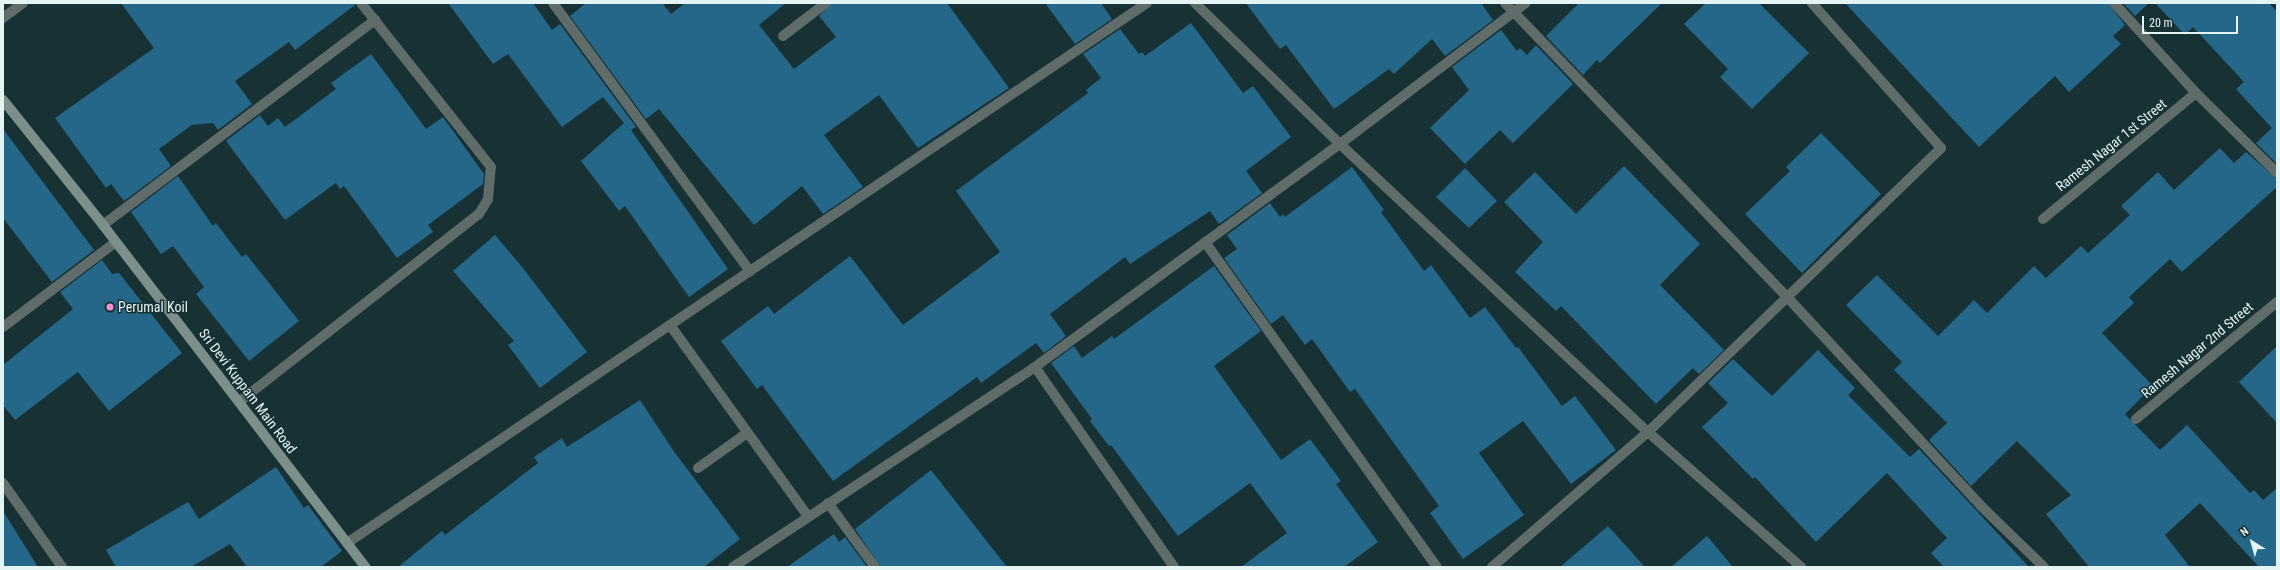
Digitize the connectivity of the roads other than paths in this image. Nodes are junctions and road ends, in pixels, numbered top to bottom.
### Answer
1 (23, 3) edge
2 (361, 3) edge
3 (553, 3) edge
4 (826, 3) edge
5 (1147, 3) edge
6 (1196, 3) edge
7 (1505, 3) edge
8 (1526, 3) edge
9 (1812, 3) edge
10 (2114, 3) edge
11 (1515, 12) junction
12 (3, 18) edge
13 (375, 20) junction
14 (783, 36) dead end
15 (2196, 93) junction
16 (3, 100) edge
17 (1340, 144) junction
18 (2277, 173) edge
19 (2043, 219) dead end
20 (103, 225) junction
21 (116, 242) junction
22 (1205, 242) junction
23 (750, 271) junction
24 (1788, 298) junction
25 (2277, 302) edge
26 (670, 326) junction
27 (3, 327) edge
28 (1035, 367) junction
29 (239, 402) junction
30 (2136, 419) dead end
31 (747, 432) junction
32 (1648, 432) junction
33 (698, 468) dead end
34 (3, 483) edge
35 (828, 503) junction
36 (808, 516) junction
37 (347, 543) junction
38 (62, 567) edge
39 (366, 567) edge
40 (733, 567) edge
41 (875, 567) edge
42 (1174, 567) edge
43 (1437, 567) edge
44 (1492, 567) edge
45 (1801, 567) edge
46 (2044, 567) edge

1 - 12 street
2 - 13 street
3 - 23 street
4 - 14 street
5 - 23 street
6 - 17 street
7 - 11 street
8 - 11 street
9 - 24 street
10 - 15 street
11 - 17 street
11 - 24 street
13 - 20 street
13 - 29 street
15 - 18 street
15 - 19 street, Ramesh Nagar 1st Street
16 - 20 main road, Sri Devi Kuppam Main Road
17 - 22 street
17 - 32 street
20 - 21 main road, Sri Devi Kuppam Main Road
21 - 27 street
21 - 29 main road, Sri Devi Kuppam Main Road
22 - 28 street
22 - 43 street
23 - 26 street
24 - 32 street
24 - 46 street
25 - 30 street, Ramesh Nagar 2nd Street
26 - 31 street
26 - 37 street
28 - 35 street
28 - 42 street
29 - 37 main road, Sri Devi Kuppam Main Road
31 - 33 street
31 - 36 street
32 - 44 street
32 - 45 street
34 - 38 street
35 - 36 street
35 - 41 street
36 - 40 street
37 - 39 main road, Sri Devi Kuppam Main Road

